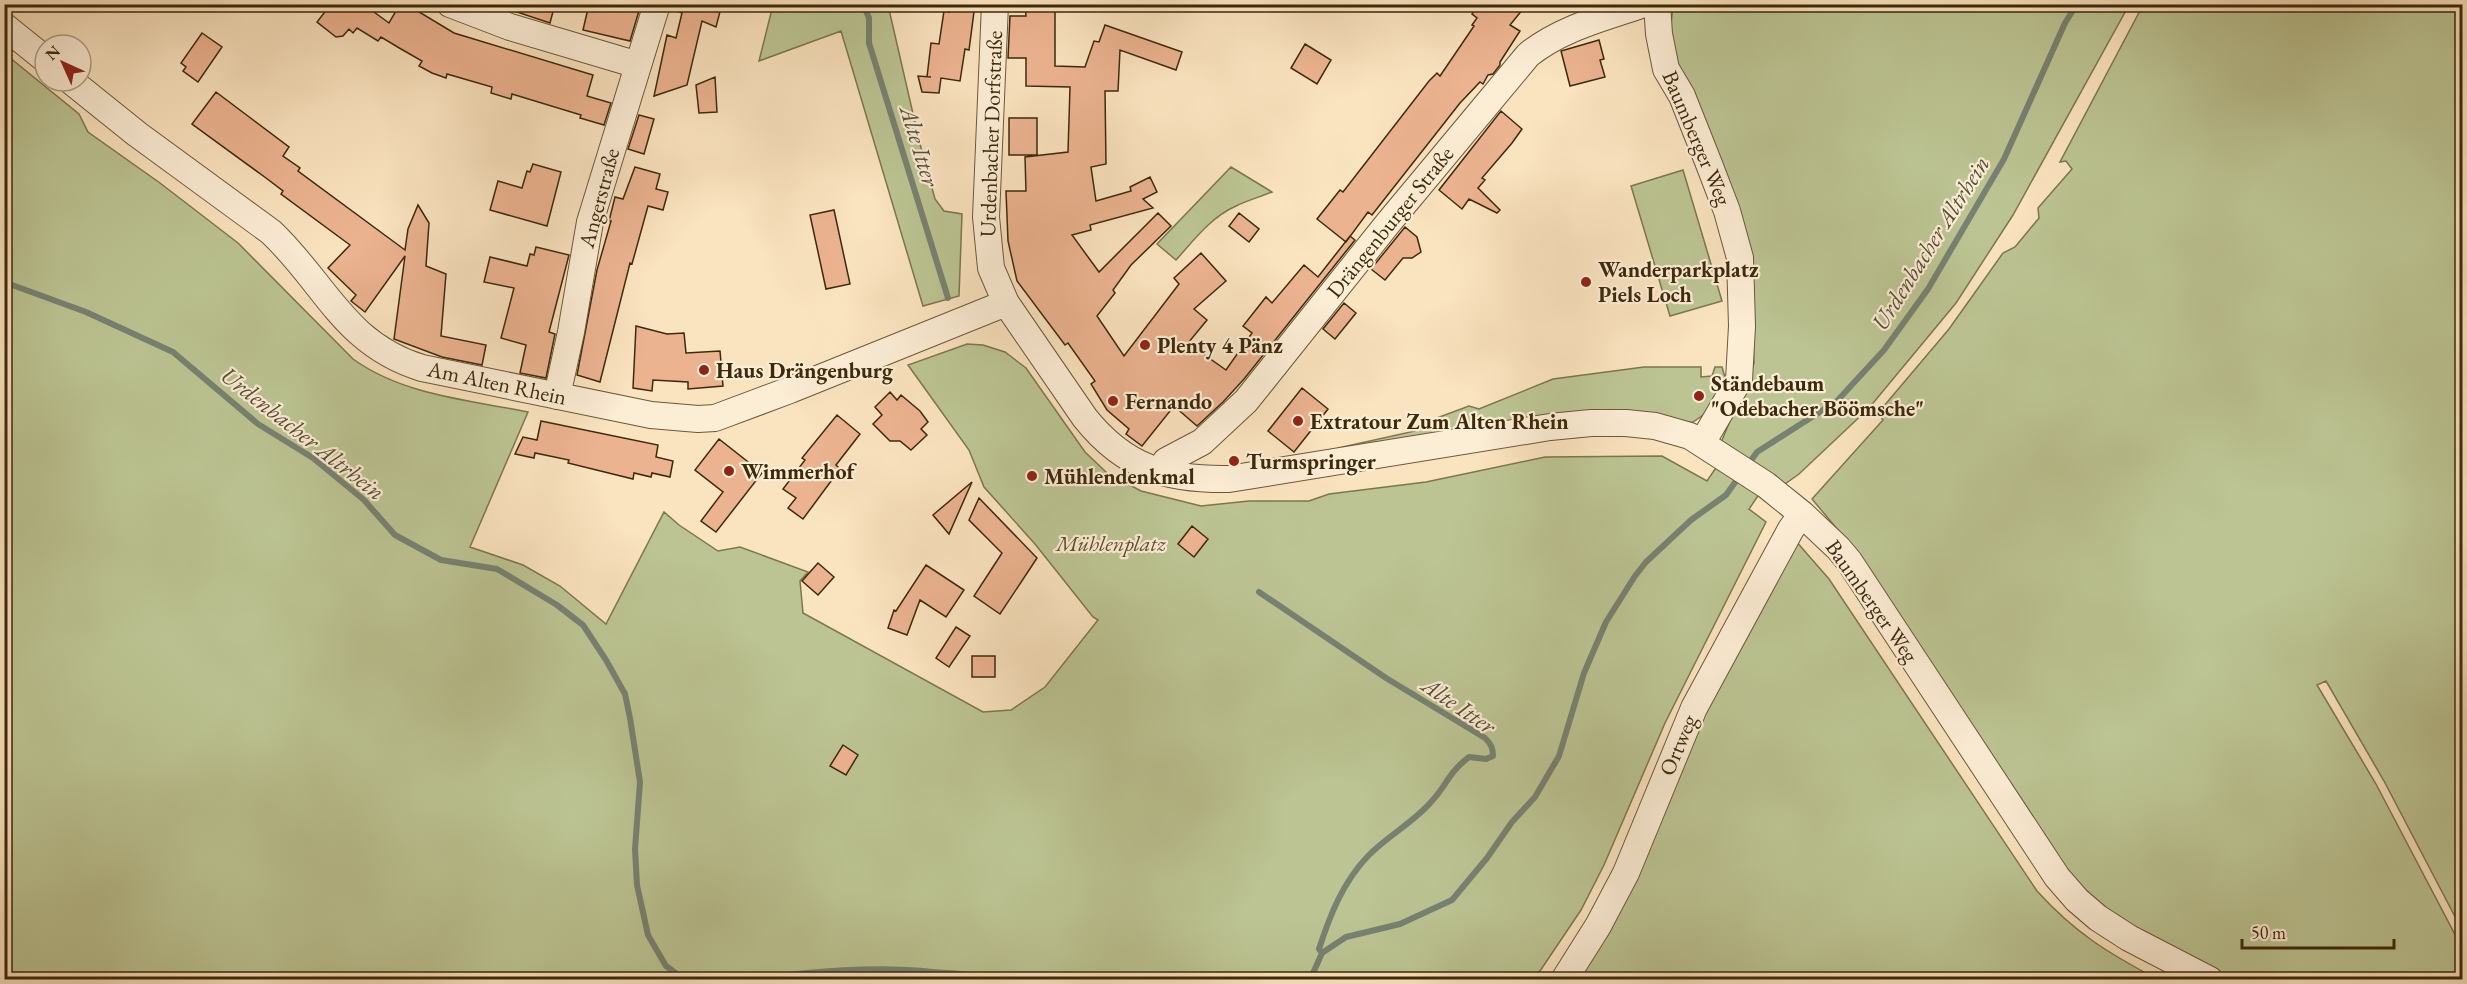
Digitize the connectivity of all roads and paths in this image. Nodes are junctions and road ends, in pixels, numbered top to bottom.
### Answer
1 (450, 4) edge
2 (657, 4) edge
3 (995, 4) edge
4 (1644, 4) edge
5 (1657, 4) edge
6 (4, 26) edge
7 (33, 49) edge
8 (638, 65) junction
9 (87, 93) edge
10 (1006, 303) junction
11 (558, 396) junction
12 (1710, 447) junction
13 (1159, 472) junction
14 (1802, 514) junction
15 (1564, 980) edge
16 (2210, 980) edge

1 - 8 street
2 - 8 street, Angerstraße
3 - 10 street, Urdenbacher Dorfstraße
4 - 13 street, Drängenburger Straße
5 - 12 street, Baumberger Weg
6 - 7 street
8 - 11 street, Angerstraße
9 - 11 street, Am Alten Rhein
10 - 11 street, Am Alten Rhein
10 - 13 street, Urdenbacher Dorfstraße
12 - 13 street, Urdenbacher Dorfstraße
12 - 14 street, Baumberger Weg
14 - 15 street, Ortweg
14 - 16 street, Baumberger Weg

